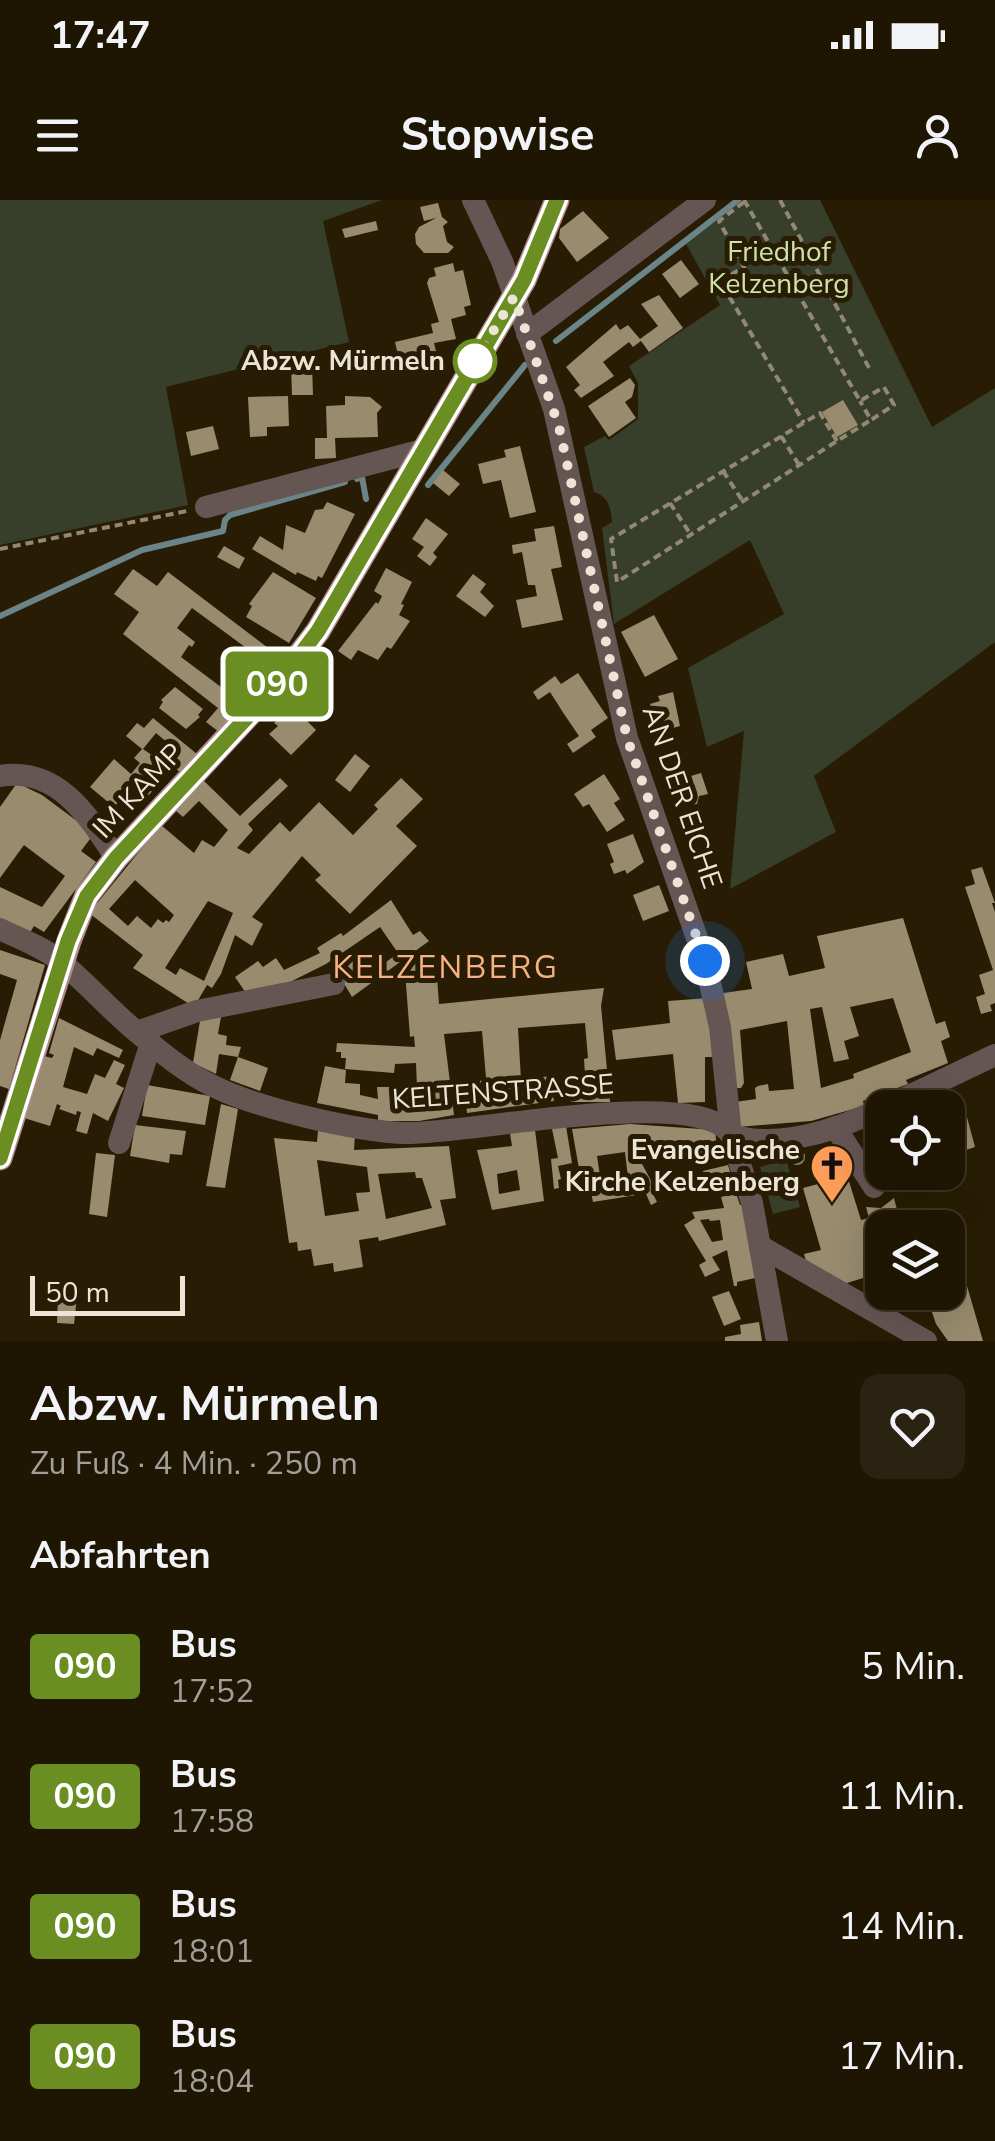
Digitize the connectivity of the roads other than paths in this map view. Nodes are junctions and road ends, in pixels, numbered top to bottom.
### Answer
1 (473, 200) edge
2 (557, 200) edge
3 (705, 200) edge
4 (514, 297) junction
5 (527, 334) junction
6 (424, 450) junction
7 (206, 508) road end
8 (0, 776) edge
9 (116, 858) junction
10 (0, 929) edge
11 (62, 962) junction
12 (334, 984) dead end
13 (144, 1038) junction
14 (995, 1056) edge
15 (922, 1090) edge
16 (865, 1116) edge
17 (835, 1128) junction
18 (731, 1136) junction
19 (119, 1143) dead end
20 (0, 1158) edge
21 (865, 1173) edge
22 (760, 1246) junction
23 (777, 1341) edge
24 (926, 1341) edge

1 - 4 street, AN DER EICHE
2 - 4 main road, IM KAMP
3 - 5 street
4 - 5 street, AN DER EICHE
4 - 6 main road, IM KAMP
5 - 18 street, AN DER EICHE
6 - 7 street
6 - 9 main road, IM KAMP
8 - 9 street
9 - 11 main road, IM KAMP
10 - 11 street, KELTENSTRASSE
11 - 13 street, KELTENSTRASSE
11 - 20 main road, IM KAMP
12 - 13 street
13 - 18 street, KELTENSTRASSE
13 - 19 street
14 - 15 street, KELTENSTRASSE
16 - 17 street, KELTENSTRASSE
17 - 18 street, KELTENSTRASSE
17 - 21 street
18 - 22 street, AN DER EICHE
22 - 23 street, AN DER EICHE
22 - 24 street

